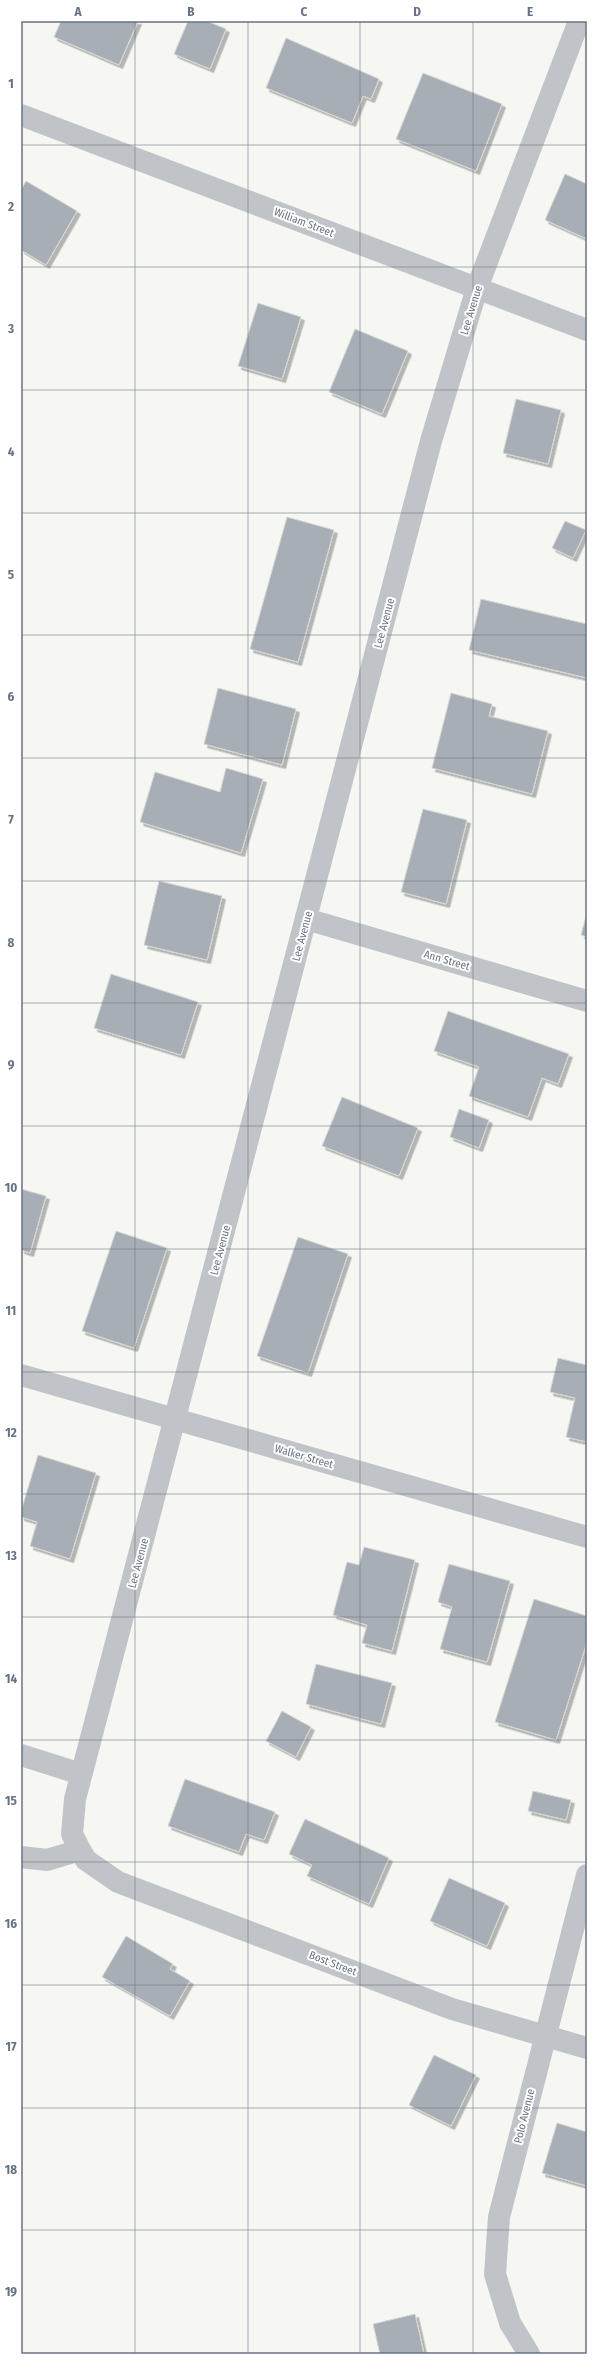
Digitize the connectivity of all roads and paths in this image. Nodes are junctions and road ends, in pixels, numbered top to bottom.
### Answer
1 (579, 21) edge
2 (21, 114) edge
3 (477, 288) junction
4 (587, 330) edge
5 (306, 919) junction
6 (587, 1001) edge
7 (21, 1375) edge
8 (176, 1419) junction
9 (587, 1537) edge
10 (21, 1754) edge
11 (82, 1774) junction
12 (83, 1855) junction
13 (21, 1857) edge
14 (587, 1876) edge
15 (544, 2036) junction
16 (587, 2048) edge
17 (529, 2354) edge

1 - 3 street, Lee Avenue
2 - 3 street, William Street
3 - 4 street, William Street
3 - 5 street, Lee Avenue
5 - 6 street, Ann Street
5 - 8 street, Lee Avenue
7 - 8 street, Walker Street
8 - 9 street, Walker Street
8 - 11 street, Lee Avenue
10 - 11 street
11 - 12 street, Lee Avenue
12 - 13 street
12 - 15 street, Bost Street
14 - 15 street, Polo Avenue
15 - 16 street, Bost Street
15 - 17 street, Polo Avenue

